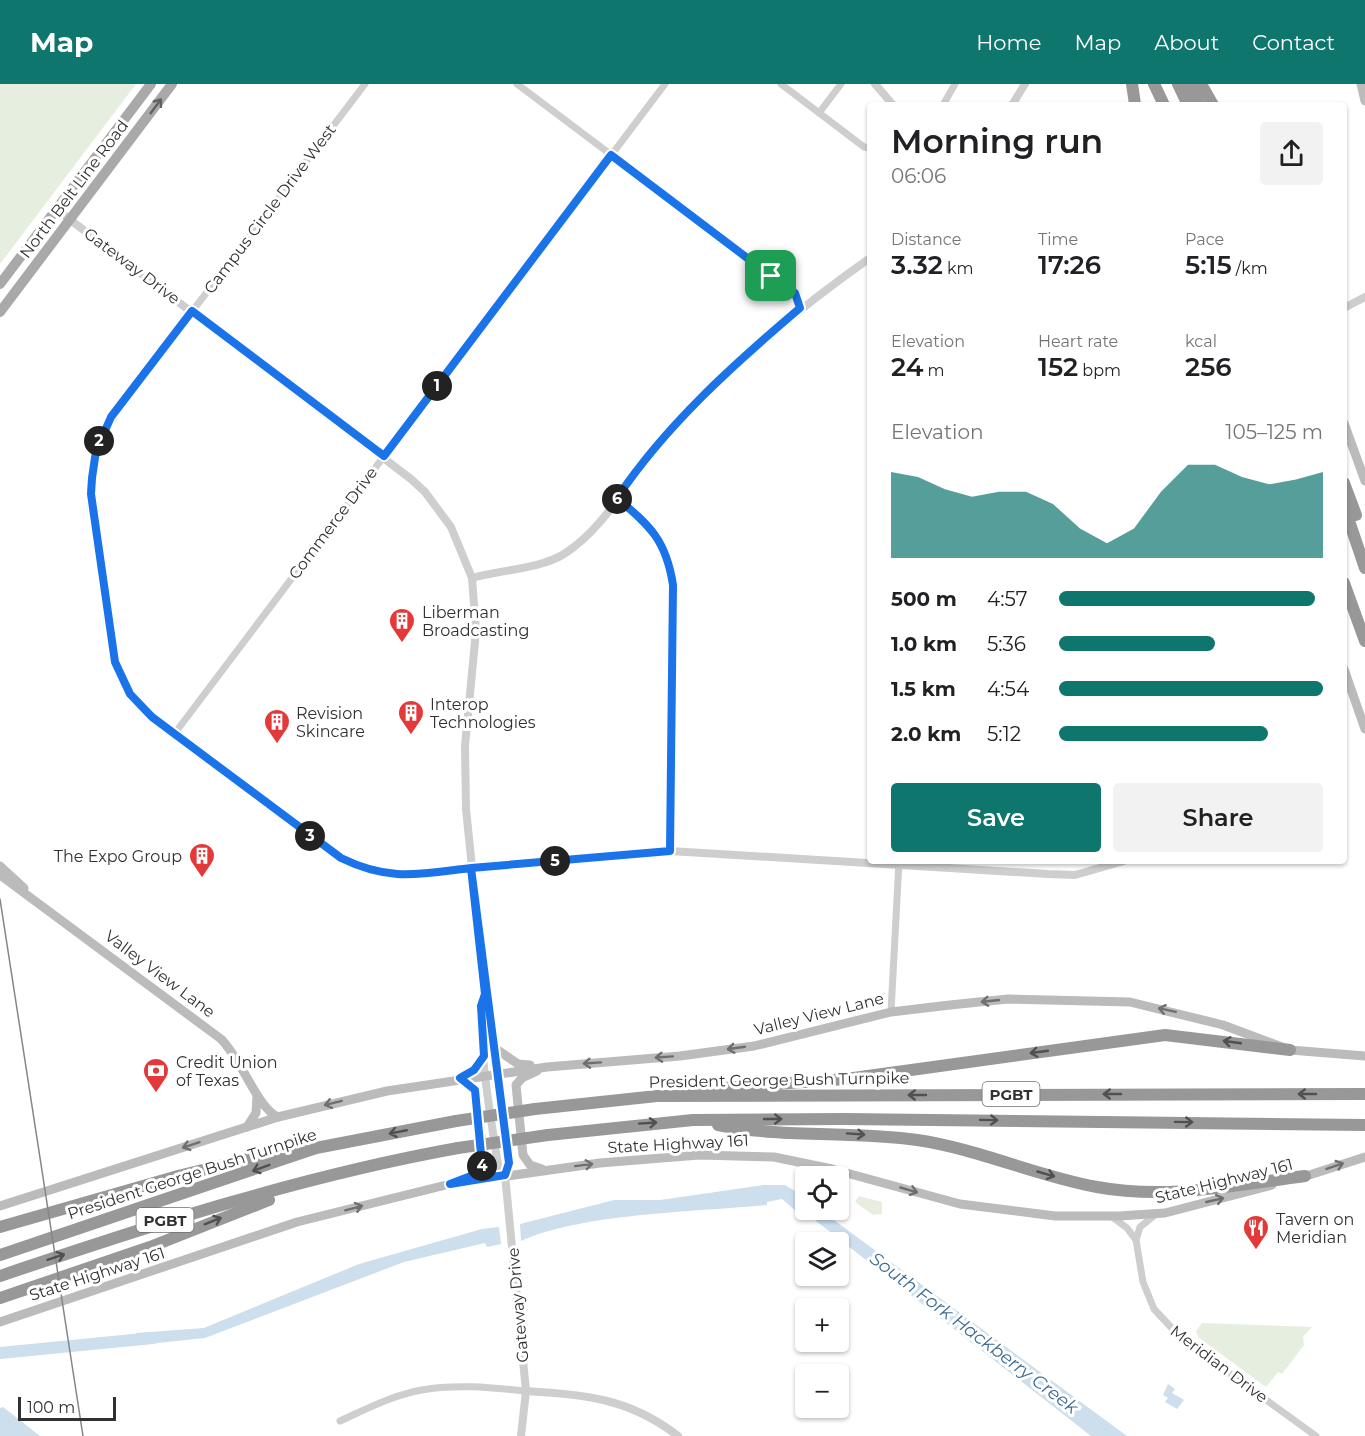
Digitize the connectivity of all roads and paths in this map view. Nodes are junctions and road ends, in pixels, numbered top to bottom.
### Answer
1 (151, 84) edge
2 (172, 84) edge
3 (365, 84) edge
4 (517, 84) edge
5 (665, 84) edge
6 (782, 84) edge
7 (841, 84) edge
8 (875, 84) edge
9 (956, 84) edge
10 (1025, 84) edge
11 (1124, 84) edge
12 (1132, 84) edge
13 (1154, 84) edge
14 (1178, 84) edge
15 (1190, 84) edge
16 (1201, 84) edge
17 (1361, 84) edge
18 (1365, 100) edge
19 (890, 102) edge
20 (945, 102) edge
21 (1014, 102) edge
22 (1134, 102) edge
23 (1135, 102) edge
24 (1163, 102) edge
25 (1187, 102) edge
26 (1198, 102) edge
27 (1211, 102) edge
28 (129, 113) junction
29 (819, 113) junction
30 (143, 123) junction
31 (867, 148) edge
32 (611, 155) junction
33 (56, 209) junction
34 (70, 219) junction
35 (867, 260) edge
36 (0, 284) edge
37 (1365, 297) edge
38 (1347, 306) edge
39 (800, 308) junction
40 (192, 311) junction
41 (0, 312) edge
42 (1347, 431) edge
43 (384, 456) junction
44 (1365, 481) edge
45 (1347, 491) edge
46 (617, 498) junction
47 (1347, 515) edge
48 (1347, 530) edge
49 (1365, 542) edge
50 (1365, 568) edge
51 (472, 578) junction
52 (1365, 578) edge
53 (1347, 591) edge
54 (1365, 641) edge
55 (1347, 678) edge
56 (1365, 729) edge
57 (175, 733) junction
58 (670, 851) junction
59 (867, 861) edge
60 (899, 864) edge
61 (914, 864) edge
62 (1114, 864) edge
63 (0, 866) edge
64 (471, 868) junction
65 (0, 874) edge
66 (28, 893) junction
67 (485, 994) junction
68 (891, 1012) junction
69 (496, 1049) junction
70 (1290, 1050) junction
71 (484, 1056) junction
72 (1365, 1056) edge
73 (547, 1067) junction
74 (499, 1073) junction
75 (486, 1075) junction
76 (460, 1078) junction
77 (1365, 1094) edge
78 (257, 1095) junction
79 (657, 1096) junction
80 (278, 1117) junction
81 (693, 1120) junction
82 (1365, 1125) edge
83 (247, 1127) junction
84 (316, 1148) junction
85 (1365, 1157) edge
86 (544, 1170) junction
87 (333, 1175) junction
88 (505, 1175) junction
89 (1305, 1176) junction
90 (450, 1184) junction
91 (0, 1206) edge
92 (1158, 1213) junction
93 (1111, 1216) junction
94 (0, 1227) edge
95 (1136, 1240) junction
96 (0, 1256) edge
97 (0, 1275) edge
98 (0, 1298) edge
99 (0, 1322) edge
100 (526, 1391) junction
101 (340, 1421) dead end
102 (521, 1436) edge
103 (678, 1436) edge
104 (1316, 1436) edge

1 - 28 main road, North Belt Line Road
30 -> 2 main road, North Belt Line Road
3 - 40 street, Campus Circle Drive West
4 - 32 street
5 - 32 street, Commerce Drive
6 - 29 street
7 - 29 street
8 - 19 street
9 - 20 street
10 - 21 street
11 - 22 main road
12 - 23 highway
13 - 24 highway
14 - 25 highway
15 - 26 highway
16 - 27 highway
17 - 18 main road
28 - 30 main road
28 - 33 main road, North Belt Line Road
29 - 31 street
30 - 34 main road, North Belt Line Road
32 - 39 street
32 - 43 street, Commerce Drive
33 - 34 street, Gateway Drive
33 - 36 main road, North Belt Line Road
34 - 40 street, Gateway Drive
34 - 41 main road, North Belt Line Road
35 - 39 street
37 - 38 street
39 - 46 street
40 - 43 street, Gateway Drive
40 - 57 street, Campus Circle Drive West
42 - 44 main road
43 - 51 street, Gateway Drive
43 - 57 street, Commerce Drive
45 - 49 highway
46 - 51 street
46 - 58 street
47 - 50 highway
48 - 52 highway
51 - 64 street, Gateway Drive
53 - 54 highway
55 - 56 main road
57 - 64 street, Campus Circle Drive West
58 - 59 street
58 - 64 street
60 - 68 street
61 - 62 street
63 - 66 main road, Valley View Lane
64 - 67 street, Gateway Drive
65 - 66 main road, Valley View Lane
66 - 78 main road, Valley View Lane
67 - 69 street, Gateway Drive
67 - 71 street, Gateway Drive
70 -> 68 main road, Valley View Lane
68 -> 73 main road, Valley View Lane
69 - 73 main road
69 - 74 street, Gateway Drive
70 - 72 main road, Valley View Lane
70 -> 79 highway
71 - 75 street, Gateway Drive
71 - 76 main road
73 - 74 main road, Valley View Lane
73 - 86 main road
74 - 75 main road, Valley View Lane
74 - 88 street, Gateway Drive
75 - 76 main road, Valley View Lane
75 - 88 street, Gateway Drive
76 -> 80 main road, Valley View Lane
76 - 90 main road
77 -> 79 highway, President George Bush Turnpike / PGBT
78 - 80 main road, Valley View Lane
78 - 83 main road
79 -> 84 highway, President George Bush Turnpike / PGBT, bridge
80 - 83 main road
81 -> 82 highway, PGBT
87 -> 81 highway, PGBT, bridge
81 -> 89 highway
83 -> 91 main road
84 - 94 highway
84 -> 96 highway, President George Bush Turnpike / PGBT
89 -> 85 main road, State Highway 161
86 - 88 main road, State Highway 161
86 -> 93 main road, State Highway 161
97 -> 87 highway, PGBT
98 -> 87 highway
88 - 90 main road, State Highway 161
88 - 100 street, Gateway Drive
92 -> 89 main road, State Highway 161
99 -> 90 main road, State Highway 161
92 - 93 main road, State Highway 161
92 - 95 street
93 - 95 street
95 - 104 street, Meridian Drive
100 - 101 street
100 - 102 street, Gateway Drive
100 - 103 street

